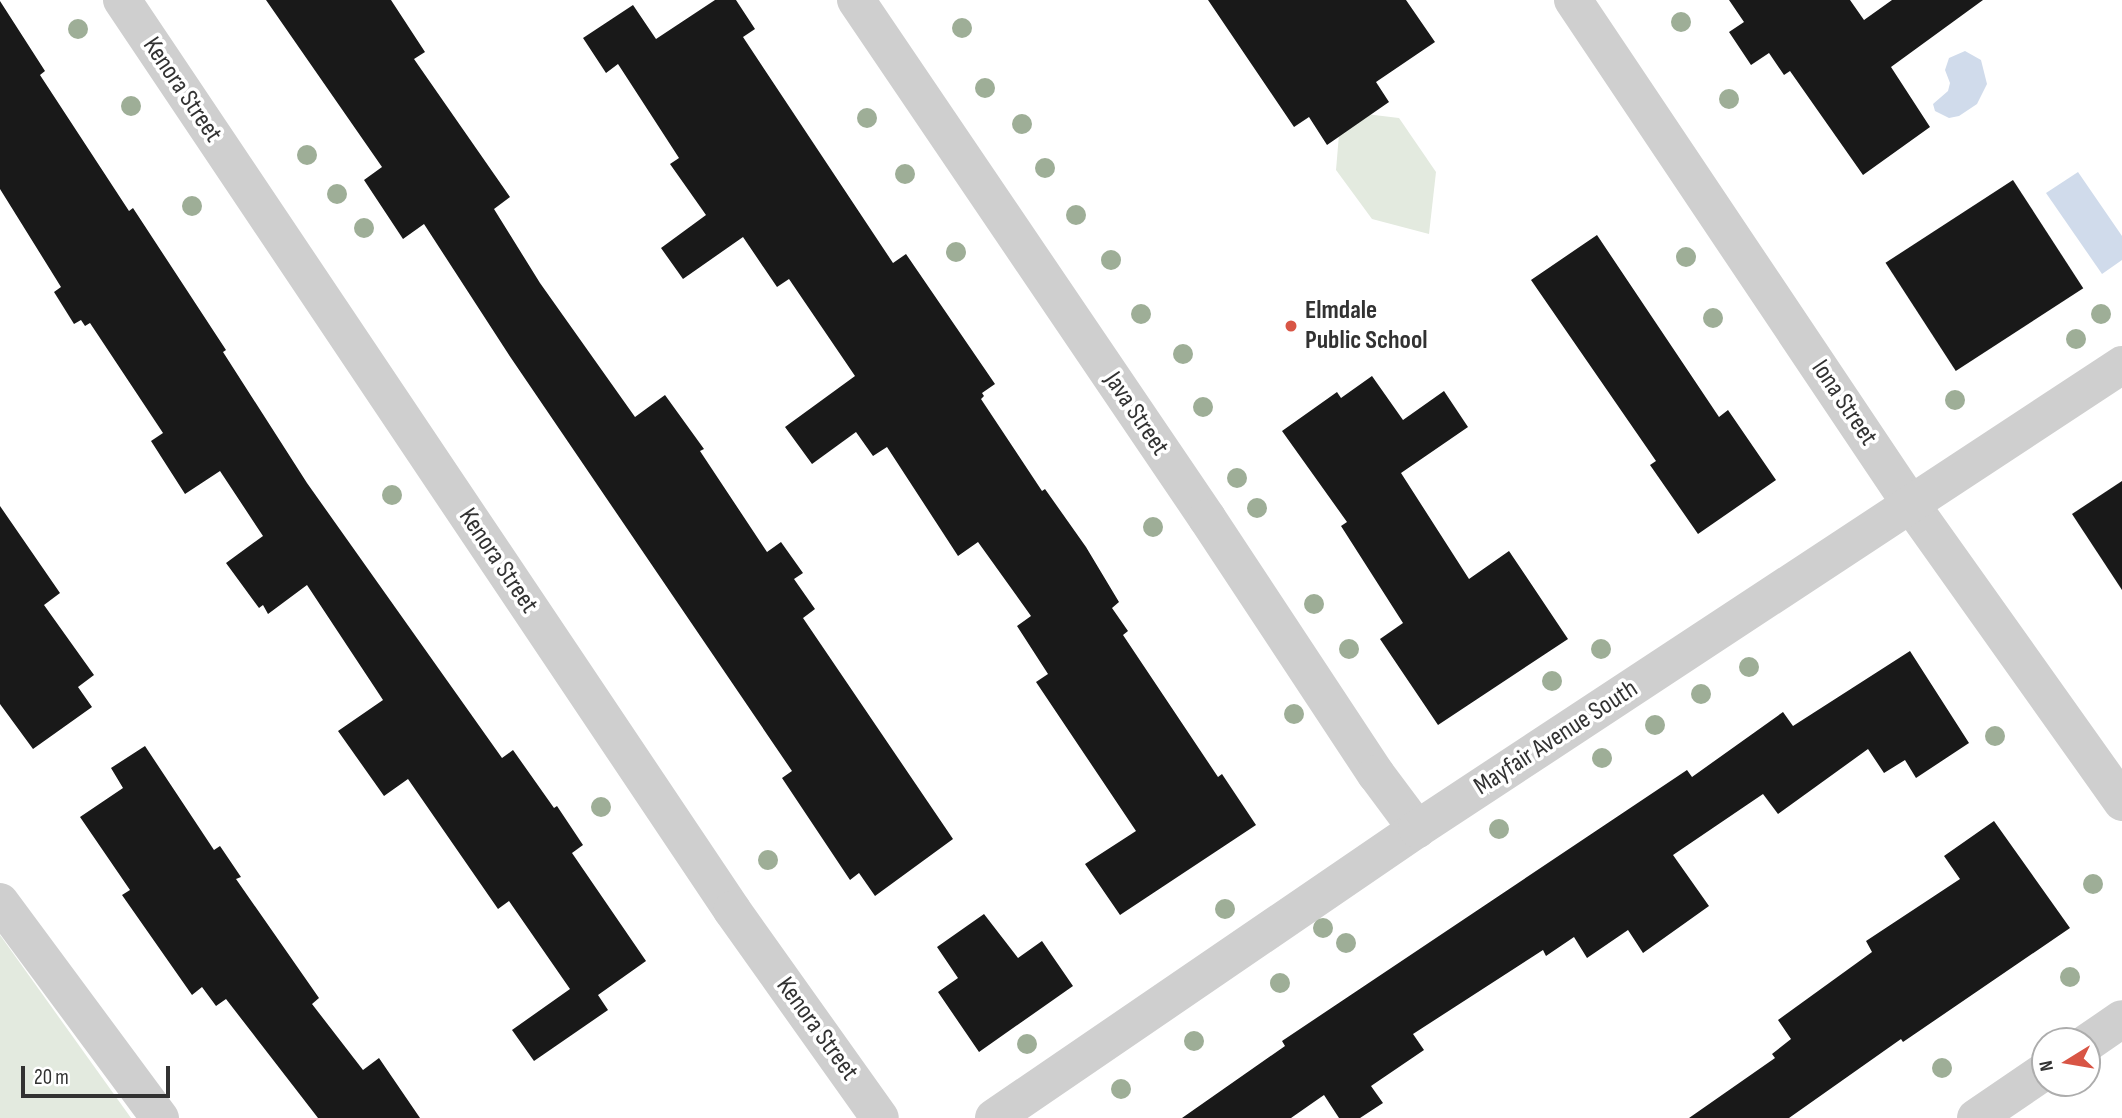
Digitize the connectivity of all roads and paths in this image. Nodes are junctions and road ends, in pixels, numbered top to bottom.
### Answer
1 (122, 0) edge
2 (856, 0) edge
3 (1573, 0) edge
4 (2122, 365) edge
5 (1912, 506) junction
6 (2122, 802) edge
7 (1417, 829) junction
8 (4, 916) edge
9 (2122, 1019) edge
10 (2101, 1033) edge
11 (2031, 1081) edge
12 (160, 1118) edge
13 (880, 1118) edge
14 (994, 1118) edge
15 (1976, 1118) edge

1 - 13 street, Kenora Street
2 - 7 street, Java Street
3 - 5 street, Iona Street
4 - 5 street, Mayfair Avenue South
5 - 6 street, Iona Street
5 - 7 street, Mayfair Avenue South
7 - 14 street, Mayfair Avenue South
8 - 12 street
9 - 10 street
11 - 15 street

